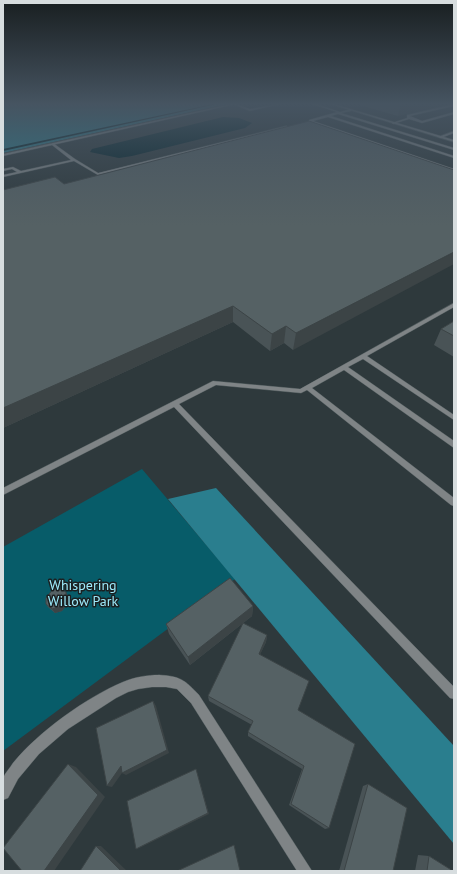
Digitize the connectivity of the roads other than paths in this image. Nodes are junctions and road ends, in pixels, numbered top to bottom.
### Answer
1 (49, 145) edge
2 (54, 145) edge
3 (215, 145) edge
4 (380, 145) edge
5 (416, 145) edge
6 (438, 145) edge
7 (454, 150) edge
8 (3, 155) edge
9 (454, 157) edge
10 (74, 160) junction
11 (3, 170) edge
12 (454, 170) edge
13 (20, 172) junction
14 (3, 176) edge
15 (454, 305) edge
16 (363, 356) junction
17 (344, 367) junction
18 (307, 387) junction
19 (175, 404) junction
20 (454, 418) edge
21 (454, 445) edge
22 (3, 492) edge
23 (454, 503) edge
24 (454, 694) edge
25 (3, 793) edge
26 (305, 871) edge

1 - 8 street
2 - 10 lane
3 - 10 lane
4 - 12 lane
5 - 9 lane
6 - 7 lane
10 - 13 lane
11 - 13 lane
13 - 14 lane
15 - 16 lane
16 - 17 lane
16 - 20 lane
17 - 18 lane
17 - 21 lane
18 - 19 lane
18 - 23 lane
19 - 22 lane
19 - 24 lane
25 - 26 street

